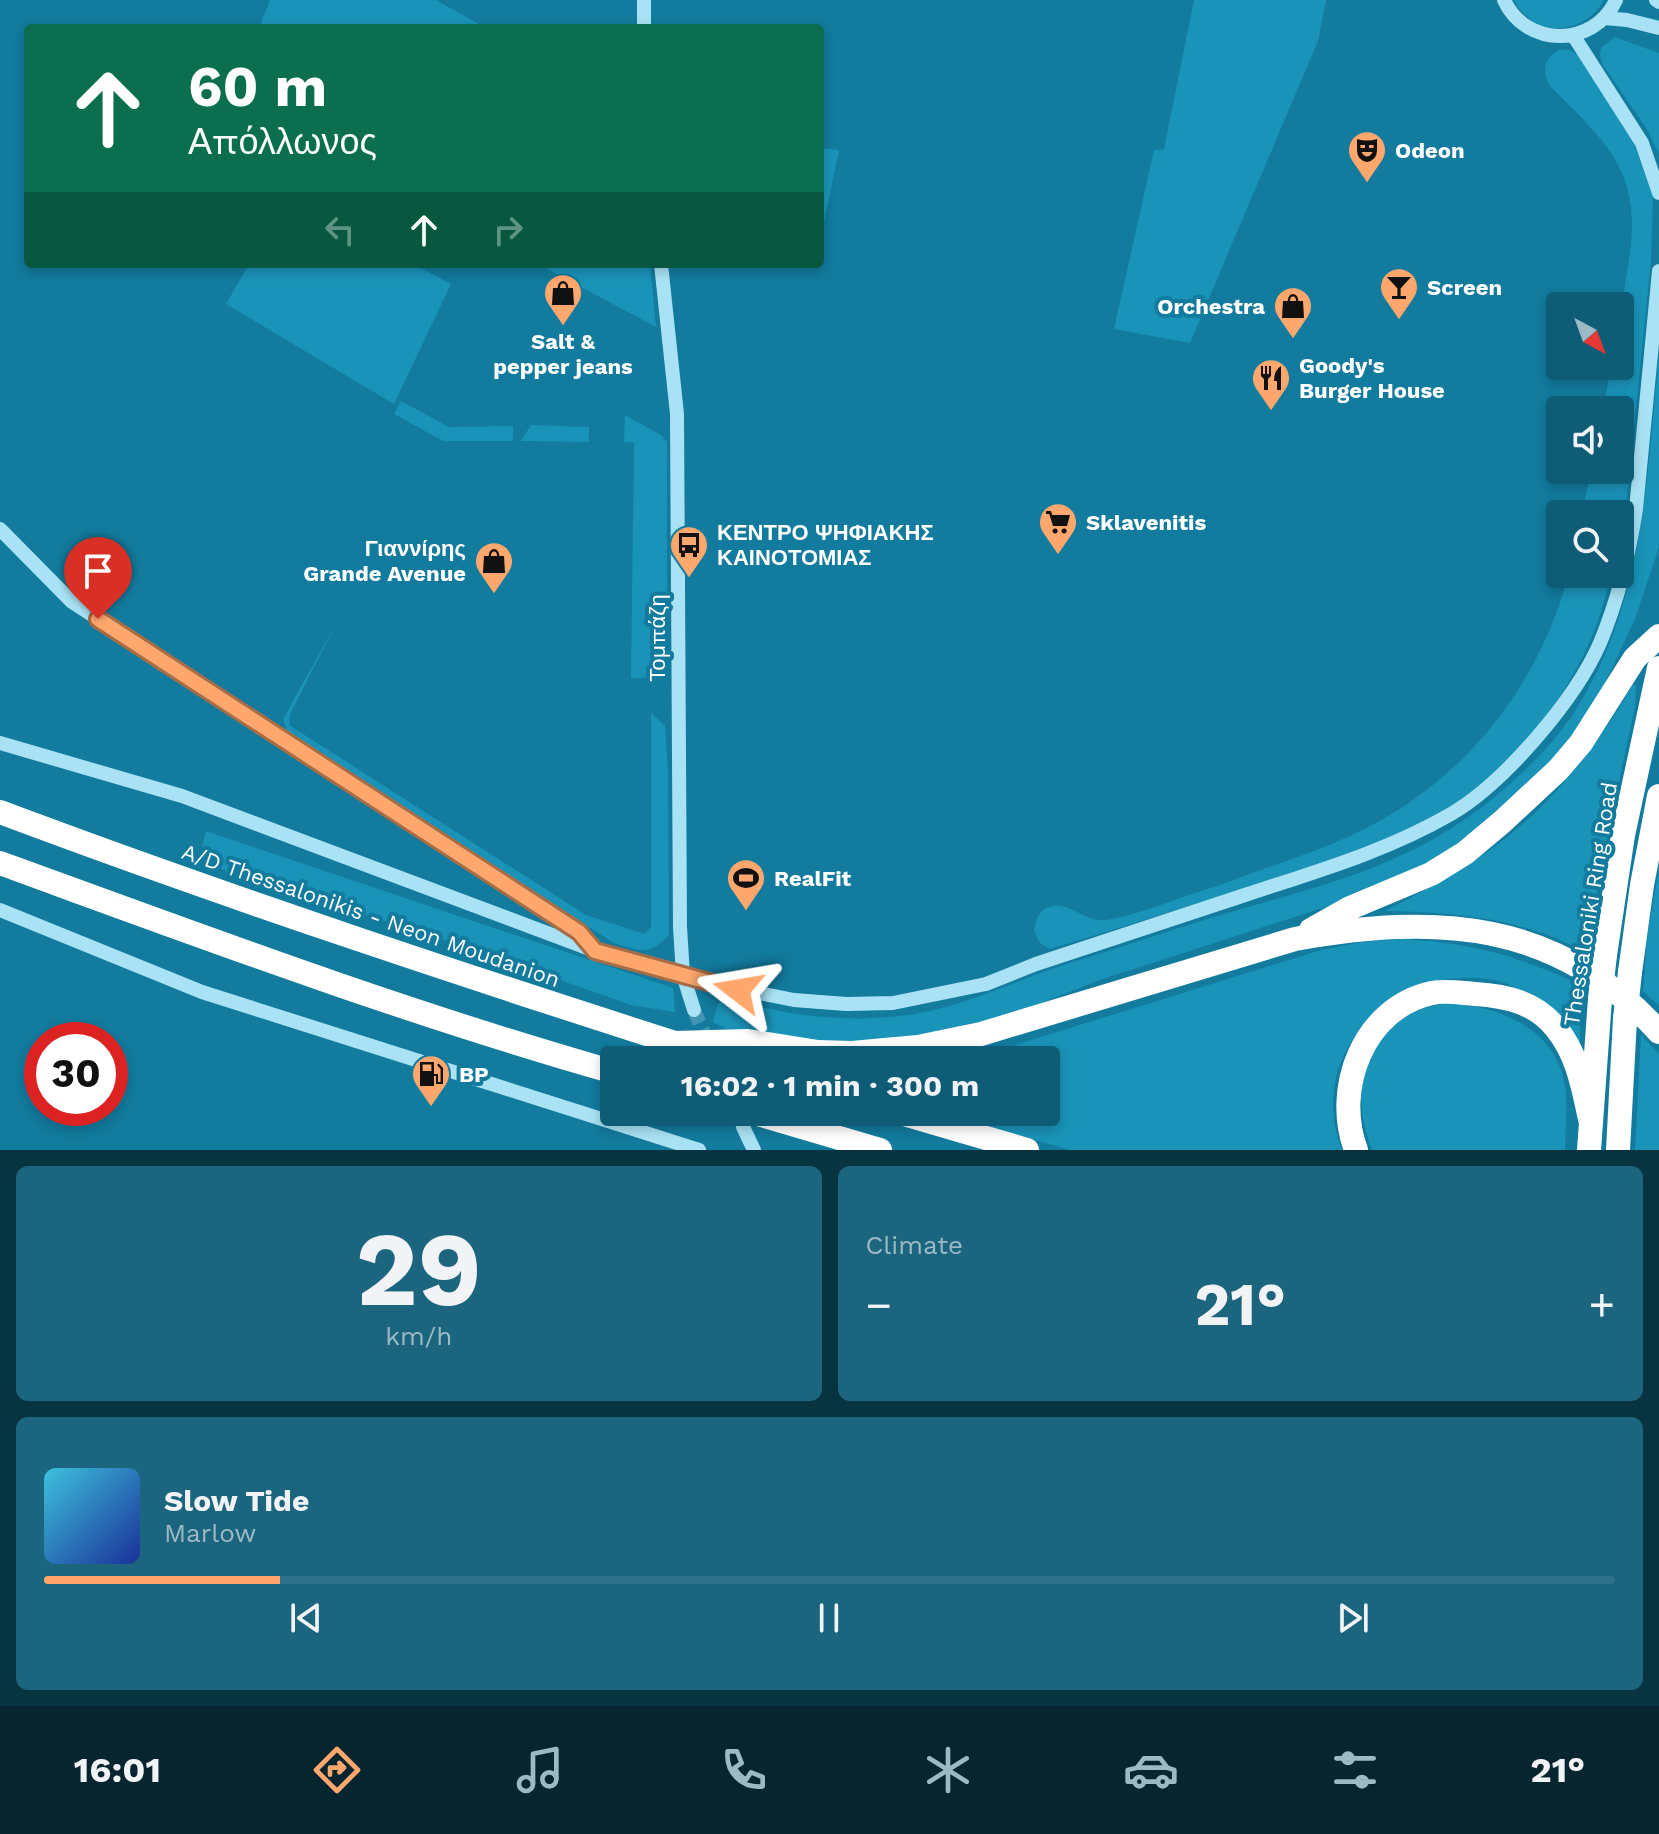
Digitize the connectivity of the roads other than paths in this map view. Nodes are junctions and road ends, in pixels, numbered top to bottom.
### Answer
1 (644, 0) edge
2 (1504, 0) edge
3 (1616, 0) edge
4 (1604, 18) junction
5 (644, 24) edge
6 (1659, 28) edge
7 (1573, 35) junction
8 (1659, 193) edge
9 (661, 268) edge
10 (1659, 271) edge
11 (0, 529) edge
12 (1659, 636) edge
13 (1659, 668) edge
14 (0, 743) edge
15 (1659, 796) edge
16 (0, 812) edge
17 (0, 863) edge
18 (0, 910) edge
19 (1295, 939) junction
20 (595, 951) junction
21 (683, 975) junction
22 (694, 1010) tunnel mouth
23 (1659, 1032) edge
24 (674, 1043) junction
25 (684, 1046) edge
26 (600, 1068) edge
27 (1590, 1119) junction
28 (749, 1126) tunnel mouth
29 (777, 1126) edge
30 (945, 1126) edge
31 (699, 1150) edge
32 (754, 1150) edge
33 (880, 1150) edge
34 (1027, 1150) edge
35 (1356, 1150) edge
36 (1589, 1150) edge
37 (1618, 1150) edge

1 - 5 street
2 - 7 street
3 - 4 street
4 - 6 street
4 - 7 street
7 - 8 street
9 - 21 street, Τομπάζη
10 - 21 street
11 - 20 street
12 - 19 highway
13 - 27 highway, Thessaloniki Ring Road, bridge
14 - 20 street
15 - 37 highway, bridge
16 - 24 highway, A/D Thessalonikis - Neon Moudanion
17 - 26 highway
18 - 31 street
19 - 23 highway
19 - 24 highway
20 - 21 street
21 - 22 street, Τομπάζη
24 - 25 highway, A/D Thessalonikis - Neon Moudanion
27 - 35 highway
27 - 36 highway, Thessaloniki Ring Road
28 - 32 street
29 - 33 highway
30 - 34 highway

